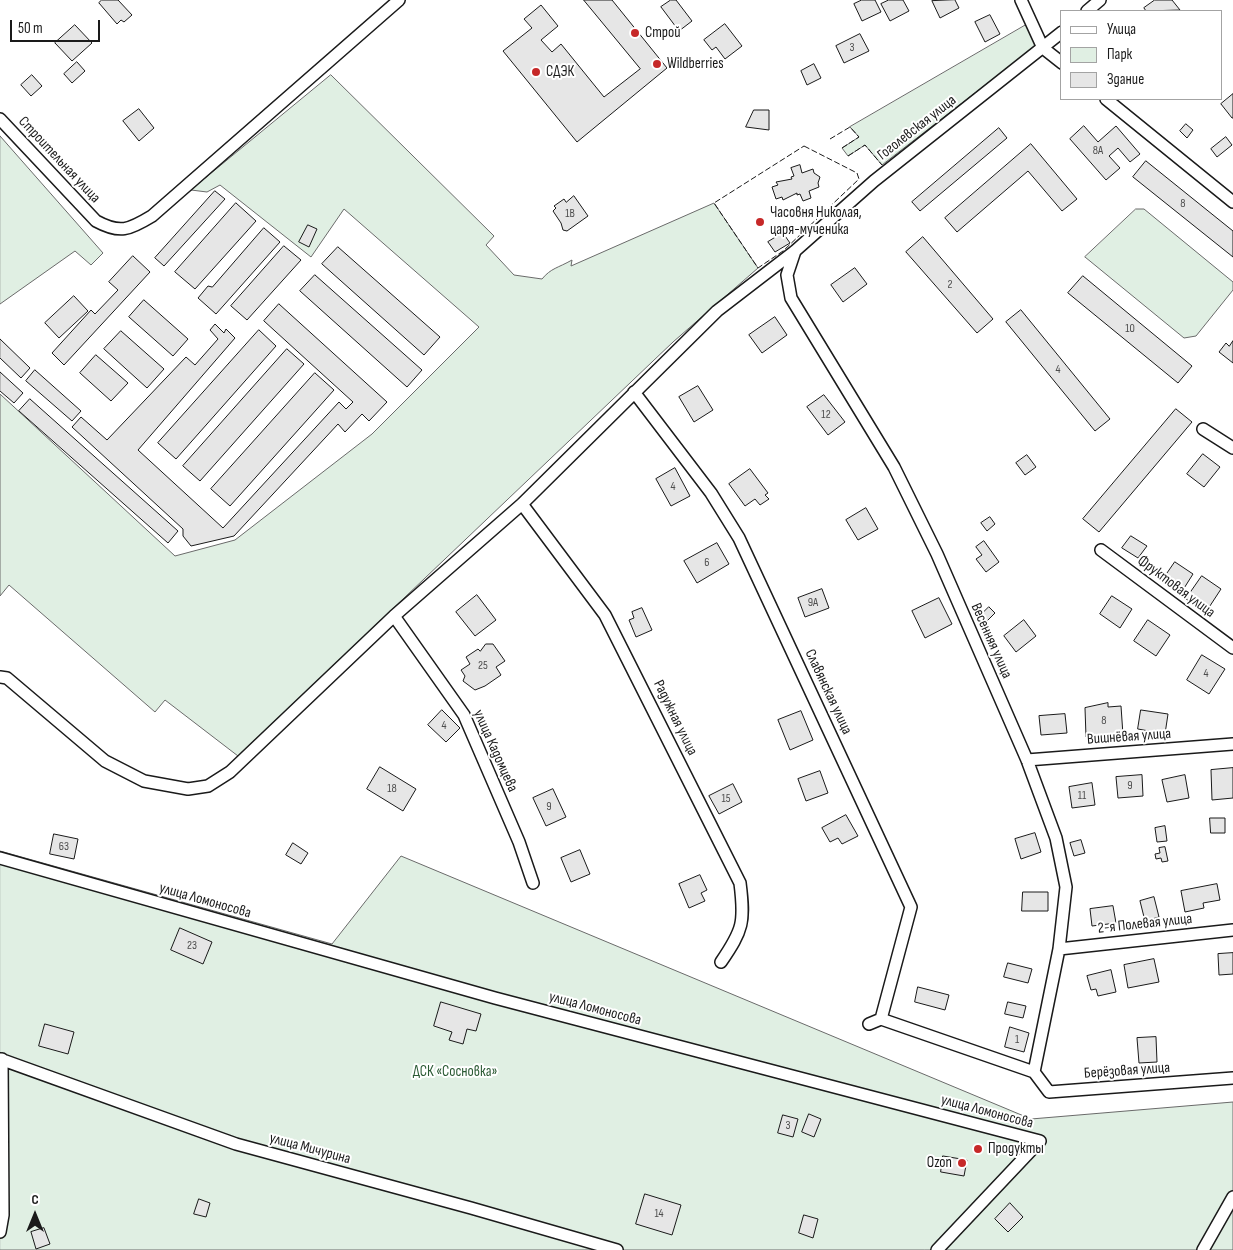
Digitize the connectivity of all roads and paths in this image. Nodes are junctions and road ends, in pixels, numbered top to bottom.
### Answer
1 (399, 0) edge
2 (1021, 0) edge
3 (1100, 0) edge
4 (1088, 10) edge
5 (1060, 34) edge
6 (1043, 48) junction
7 (1060, 61) edge
8 (1107, 100) edge
9 (0, 119) edge
10 (1233, 202) edge
11 (795, 252) junction
12 (634, 392) junction
13 (1203, 430) dead end
14 (1233, 448) edge
15 (522, 504) junction
16 (1101, 550) dead end
17 (394, 616) junction
18 (1233, 648) edge
19 (0, 677) edge
20 (1233, 744) edge
21 (1027, 760) junction
22 (0, 858) edge
23 (533, 884) dead end
24 (1233, 930) edge
25 (1059, 949) junction
26 (721, 962) dead end
27 (881, 1020) junction
28 (869, 1024) dead end
29 (1, 1059) edge
30 (1034, 1072) junction
31 (1233, 1078) edge
32 (1233, 1197) edge
33 (0, 1232) edge
34 (617, 1250) edge
35 (937, 1250) edge
36 (1203, 1250) edge

1 - 9 street, Строительная улица
2 - 6 street
3 - 4 street
5 - 6 street, Гоголевская улица
6 - 7 street
6 - 11 street, Гоголевская улица
8 - 10 street
11 - 12 street, Гоголевская улица
11 - 21 street, Весенняя улица
12 - 15 street, Гоголевская улица
12 - 27 street, Славянская улица
13 - 14 street
15 - 17 street, Гоголевская улица
15 - 26 street, Радужная улица
16 - 18 street, Фруктовая улица
17 - 19 street, Гоголевская улица
17 - 23 street, улица Кадомцева
20 - 21 street, Вишнёвая улица
21 - 25 street, Весенняя улица
22 - 35 street, улица Ломоносова
24 - 25 street, 2-я Полевая улица
25 - 30 street, Весенняя улица
27 - 28 street
27 - 30 street
29 - 33 street
29 - 34 street, улица Мичурина
30 - 31 street, Берёзовая улица
32 - 36 street

